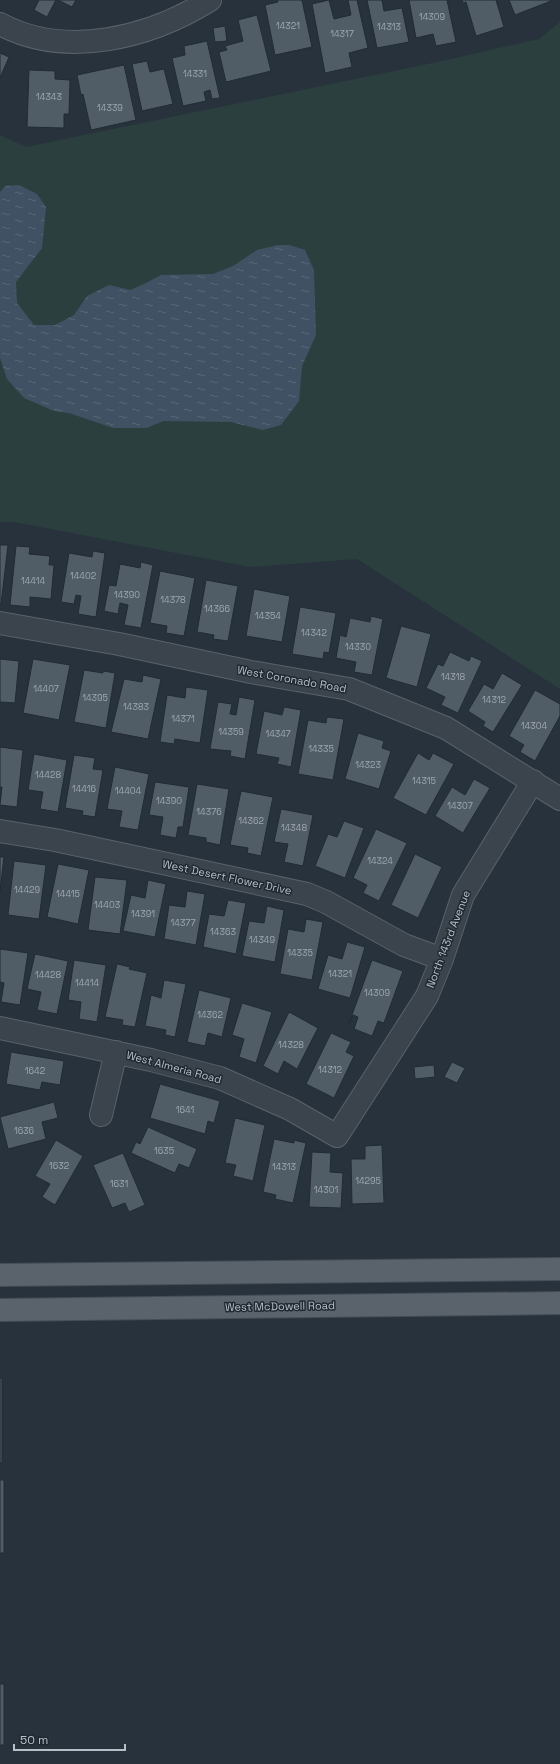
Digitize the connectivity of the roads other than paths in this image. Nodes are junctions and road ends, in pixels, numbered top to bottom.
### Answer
1 (210, 0) edge
2 (0, 24) edge
3 (0, 623) edge
4 (533, 781) junction
5 (560, 799) edge
6 (0, 831) edge
7 (442, 959) junction
8 (0, 1028) edge
9 (116, 1052) junction
10 (101, 1115) dead end
11 (337, 1136) joint
12 (560, 1269) edge
13 (0, 1275) edge
14 (560, 1303) edge
15 (0, 1310) edge

1 - 2 street
3 - 4 street, West Coronado Road
4 - 5 street, West Coronado Road
4 - 7 street, North 143rd Avenue
6 - 7 street, West Desert Flower Drive
7 - 11 street, North 143rd Avenue
8 - 9 street, West Almeria Road
9 - 10 street
9 - 11 street, West Almeria Road
12 - 13 main road
14 - 15 main road, West McDowell Road

